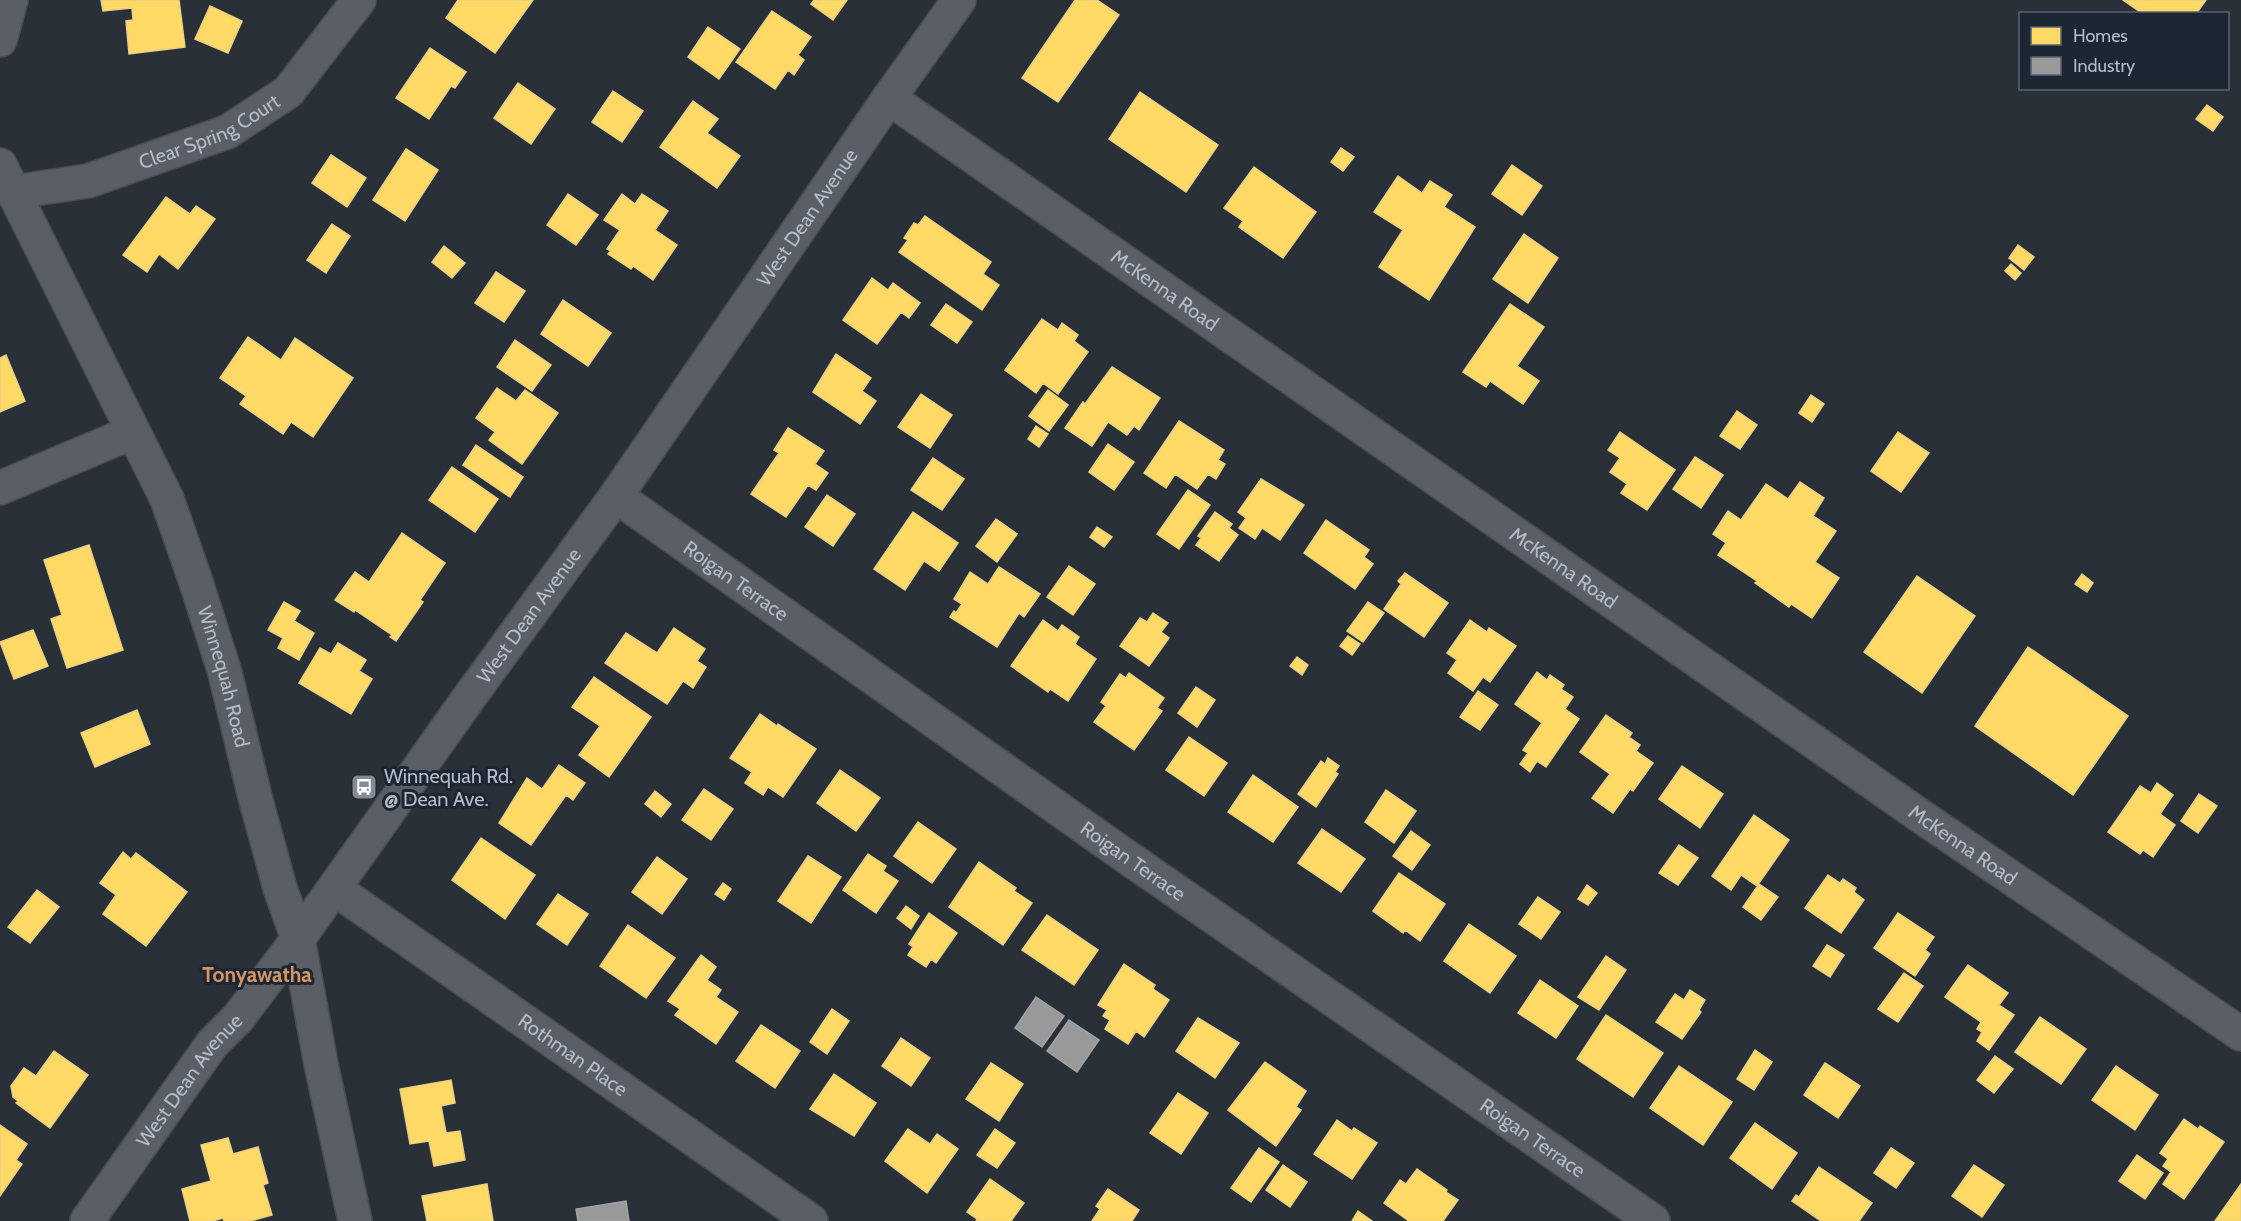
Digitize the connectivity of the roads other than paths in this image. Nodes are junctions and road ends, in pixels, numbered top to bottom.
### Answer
1 (11, 0) edge
2 (359, 0) edge
3 (959, 0) edge
4 (0, 40) edge
5 (889, 98) junction
6 (7, 178) edge
7 (133, 432) junction
8 (0, 488) edge
9 (616, 496) junction
10 (335, 889) junction
11 (298, 939) junction
12 (2241, 1034) edge
13 (87, 1221) edge
14 (355, 1221) edge
15 (811, 1221) edge
16 (1653, 1221) edge

1 - 4 street
2 - 6 street, Clear Spring Court
3 - 5 street, West Dean Avenue
5 - 9 street, West Dean Avenue
5 - 12 street, McKenna Road
6 - 7 street, Winnequah Road
7 - 8 street
7 - 11 street, Winnequah Road
9 - 10 street, West Dean Avenue
9 - 16 street, Roigan Terrace
10 - 11 street, West Dean Avenue
10 - 15 street, Rothman Place
11 - 13 street, West Dean Avenue
11 - 14 street, Winnequah Road

